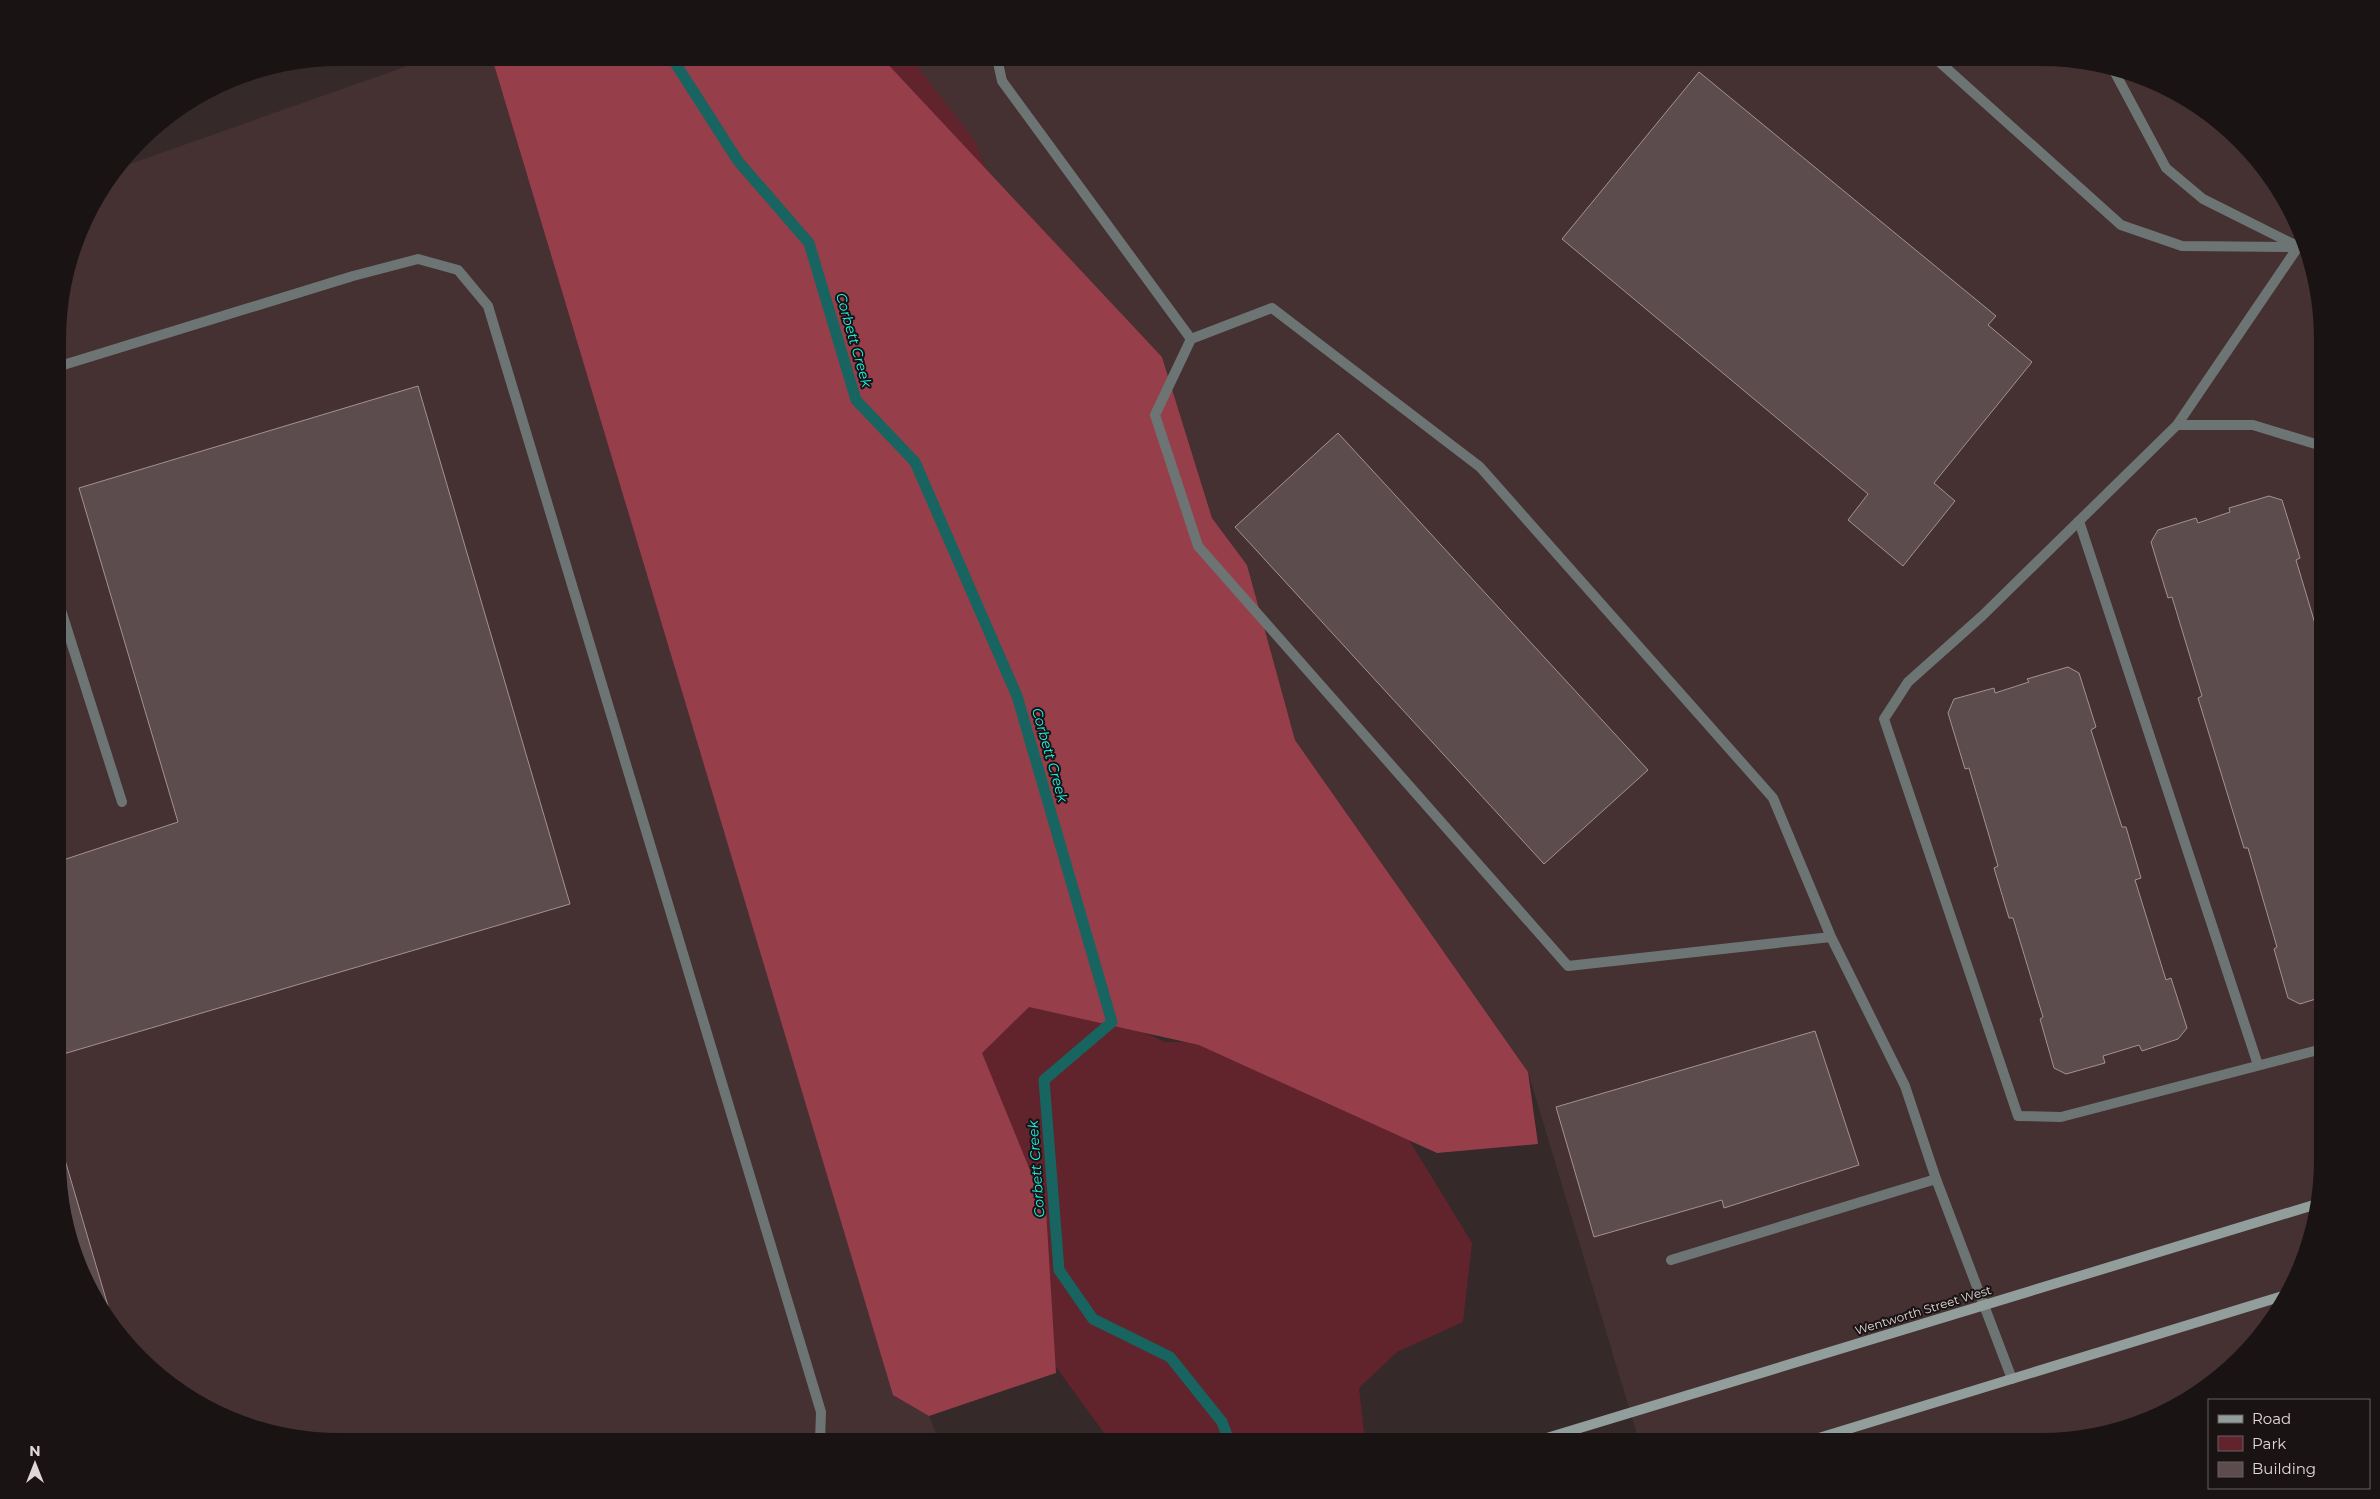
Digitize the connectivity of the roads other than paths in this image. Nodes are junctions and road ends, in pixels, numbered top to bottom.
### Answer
1 (999, 66) edge
2 (1944, 66) edge
3 (2117, 78) edge
4 (2296, 243) edge
5 (2297, 246) edge
6 (2299, 251) edge
7 (1191, 339) junction
8 (66, 364) edge
9 (2177, 425) junction
10 (2314, 444) edge
11 (2079, 521) junction
12 (66, 626) edge
13 (122, 802) dead end
14 (1831, 937) junction
15 (2314, 1051) edge
16 (2258, 1065) junction
17 (1936, 1179) junction
18 (2309, 1206) edge
19 (1671, 1260) dead end
20 (2276, 1298) edge
21 (1984, 1304) junction
22 (2012, 1379) junction
23 (820, 1433) edge
24 (1563, 1433) edge
25 (1835, 1433) edge

1 - 7 lane
2 - 5 lane
3 - 4 lane
6 - 9 lane
7 - 14 lane
7 - 14 lane
8 - 23 lane
9 - 10 lane
9 - 11 lane
11 - 16 lane
11 - 16 lane
12 - 13 lane
14 - 17 lane
15 - 16 lane
17 - 19 lane
17 - 21 lane
18 - 21 main road, Wentworth Street West
20 - 22 main road
21 - 22 lane
21 - 24 main road, Wentworth Street West
22 - 25 main road

